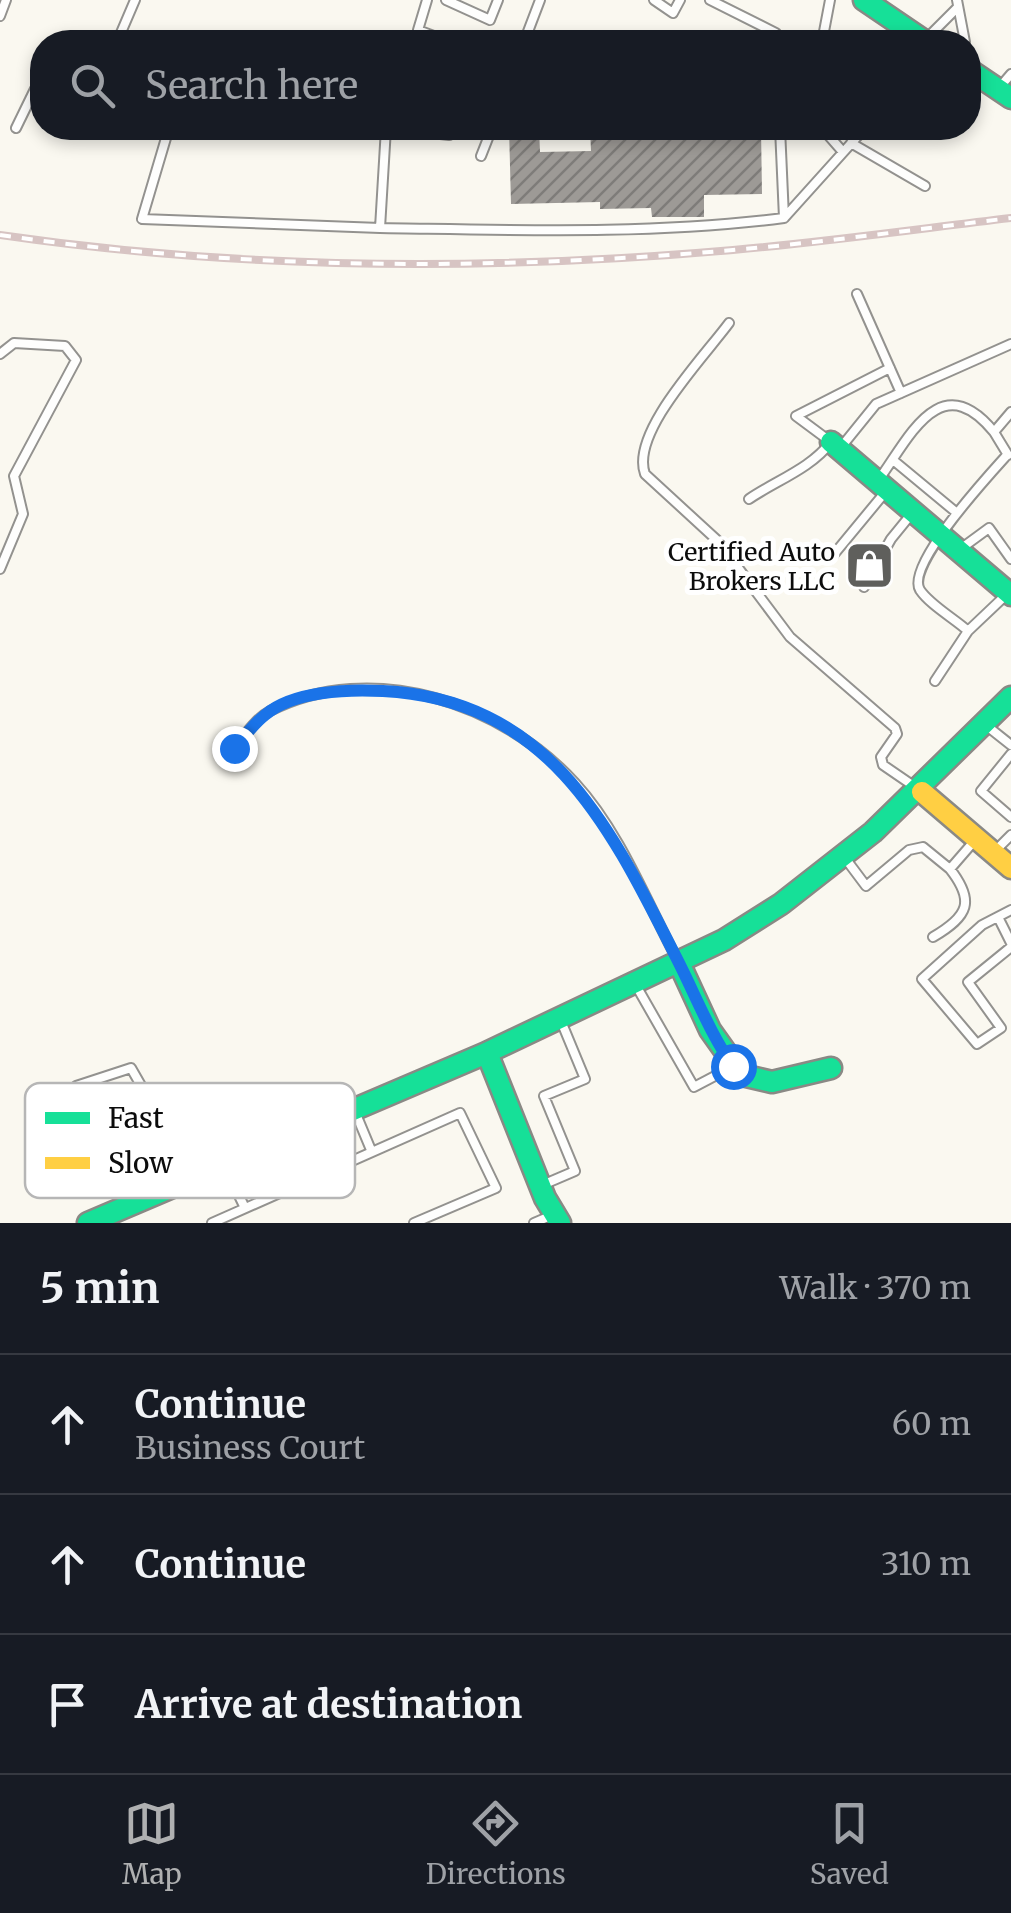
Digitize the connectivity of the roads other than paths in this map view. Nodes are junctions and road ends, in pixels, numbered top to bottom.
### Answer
1 (6, 0) edge
2 (135, 0) edge
3 (427, 0) edge
4 (446, 0) edge
5 (498, 0) edge
6 (540, 0) edge
7 (654, 0) edge
8 (680, 0) edge
9 (710, 0) edge
10 (830, 0) edge
11 (872, 3) edge
12 (956, 4) edge
13 (0, 14) edge
14 (123, 30) edge
15 (418, 30) edge
16 (529, 30) edge
17 (770, 30) edge
18 (824, 30) edge
19 (908, 30) edge
20 (934, 30) edge
21 (962, 30) edge
22 (981, 75) edge
23 (1007, 87) edge
24 (30, 93) edge
25 (16, 128) dead end
26 (165, 140) edge
27 (386, 140) edge
28 (487, 140) edge
29 (781, 140) edge
30 (833, 140) edge
31 (854, 140) edge
32 (851, 143) junction
33 (844, 152) junction
34 (481, 156) dead end
35 (924, 186) dead end
36 (784, 218) junction
37 (380, 228) junction
38 (857, 294) dead end
39 (730, 323) dead end
40 (1011, 344) edge
41 (0, 354) edge
42 (890, 368) junction
43 (901, 394) junction
44 (1011, 412) edge
45 (994, 432) junction
46 (835, 446) junction
47 (1009, 456) edge
48 (893, 460) junction
49 (882, 486) junction
50 (749, 498) dead end
51 (913, 512) junction
52 (957, 513) junction
53 (939, 534) junction
54 (958, 550) junction
55 (830, 559) dead end
56 (1011, 559) edge
57 (0, 569) edge
58 (864, 587) dead end
59 (1008, 588) edge
60 (968, 632) junction
61 (934, 681) dead end
62 (1011, 697) edge
63 (986, 725) junction
64 (1011, 745) edge
65 (234, 748) dead end
66 (1011, 754) edge
67 (922, 792) junction
68 (1011, 817) edge
69 (1011, 835) edge
70 (985, 846) junction
71 (845, 858) junction
72 (1011, 868) edge
73 (950, 869) junction
74 (1011, 910) edge
75 (998, 917) junction
76 (933, 937) dead end
77 (1011, 944) edge
78 (680, 965) junction
79 (636, 985) junction
80 (560, 1019) junction
81 (487, 1053) junction
82 (733, 1066) junction
83 (831, 1068) dead end
84 (85, 1083) edge
85 (140, 1083) edge
86 (355, 1110) edge
87 (355, 1112) edge
88 (371, 1150) junction
89 (355, 1157) edge
90 (540, 1186) junction
91 (129, 1198) edge
92 (146, 1198) edge
93 (240, 1198) edge
94 (267, 1198) edge
95 (132, 1204) junction
96 (245, 1208) junction
97 (557, 1219) edge
98 (88, 1223) edge
99 (212, 1223) edge
100 (414, 1223) edge
101 (534, 1223) edge

1 - 13 lane
2 - 14 lane
3 - 15 lane
4 - 5 lane
6 - 16 lane
7 - 8 lane
9 - 17 lane
10 - 18 lane
11 - 19 main road
12 - 20 lane
12 - 21 lane
22 - 23 main road
24 - 25 lane
26 - 37 lane
27 - 37 lane
28 - 34 lane
29 - 36 lane
30 - 33 lane
31 - 32 lane
32 - 33 lane
32 - 35 lane
33 - 36 lane
36 - 37 lane
38 - 42 lane
39 - 67 lane
40 - 43 lane
41 - 57 lane
42 - 43 lane
42 - 46 lane
43 - 46 lane
44 - 45 lane
45 - 47 lane
45 - 48 lane
46 - 49 main road
46 - 50 lane
47 - 52 lane
48 - 49 lane
48 - 52 lane
49 - 51 main road
49 - 55 lane
51 - 53 main road
51 - 58 lane
52 - 53 lane
53 - 54 main road
53 - 60 lane
54 - 56 lane
54 - 59 main road
59 - 60 lane
60 - 61 lane
62 - 63 main road
63 - 64 lane
63 - 67 main road
65 - 78 lane
66 - 68 lane
67 - 70 main road
67 - 71 main road
69 - 70 lane
70 - 72 main road
70 - 73 lane
71 - 73 lane
71 - 78 main road
73 - 76 lane
74 - 75 lane
75 - 77 lane
75 - 77 lane
78 - 79 main road
78 - 82 main road
79 - 80 main road
79 - 82 lane
80 - 81 main road
80 - 90 lane
81 - 86 main road
81 - 90 main road
82 - 83 main road
84 - 85 lane
87 - 88 lane
88 - 89 lane
88 - 100 lane
90 - 97 main road
91 - 95 lane
92 - 95 main road
93 - 96 lane
94 - 96 lane
95 - 98 main road
96 - 99 lane
97 - 101 lane

